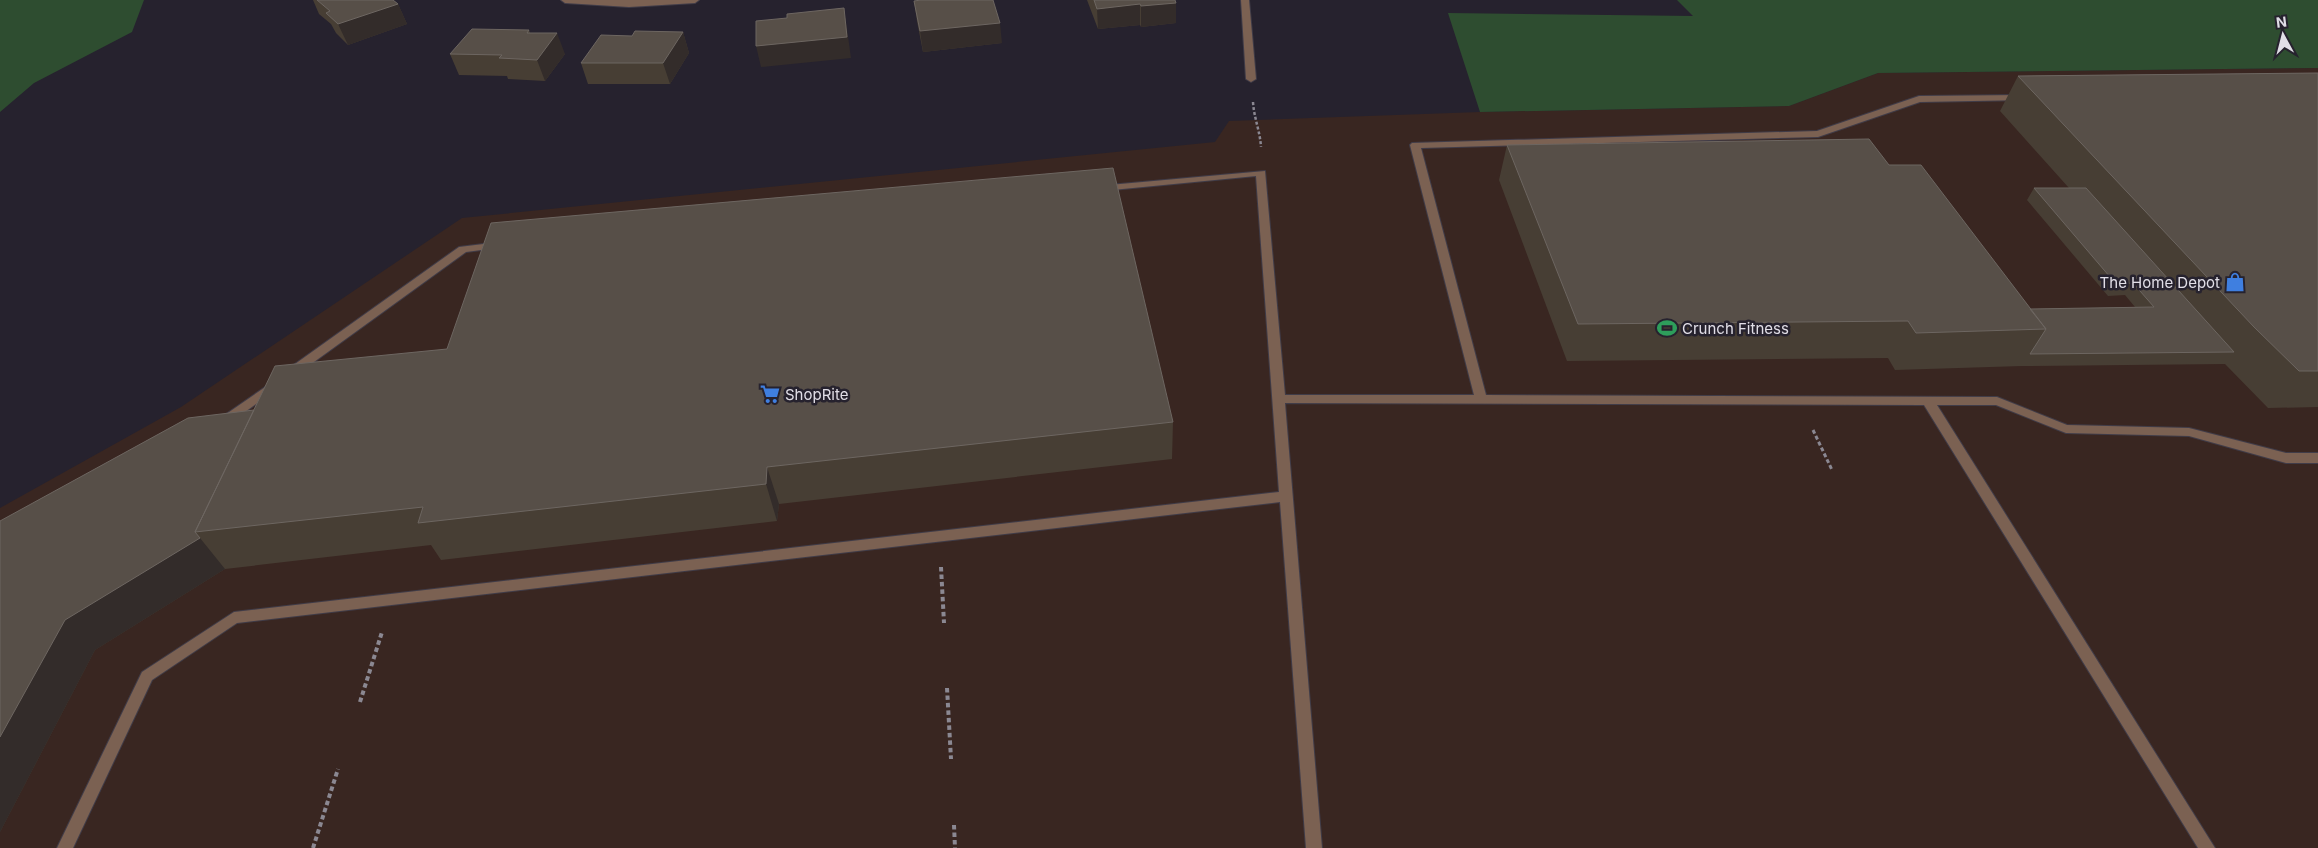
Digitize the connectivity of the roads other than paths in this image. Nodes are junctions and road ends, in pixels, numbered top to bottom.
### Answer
1 (566, 0) edge
2 (695, 0) edge
3 (1245, 0) edge
4 (1251, 79) road end
5 (2028, 98) edge
6 (1094, 189) edge
7 (512, 244) edge
8 (1279, 399) junction
9 (1481, 400) junction
10 (1928, 401) junction
11 (213, 429) edge
12 (2318, 458) edge
13 (1287, 496) junction
14 (65, 848) edge
15 (1314, 848) edge
16 (2206, 848) edge

1 - 2 street
3 - 4 street
5 - 9 street
6 - 8 street
7 - 11 street
8 - 9 street
8 - 13 street
9 - 10 street
10 - 12 street
10 - 16 street
13 - 14 street
13 - 15 street

